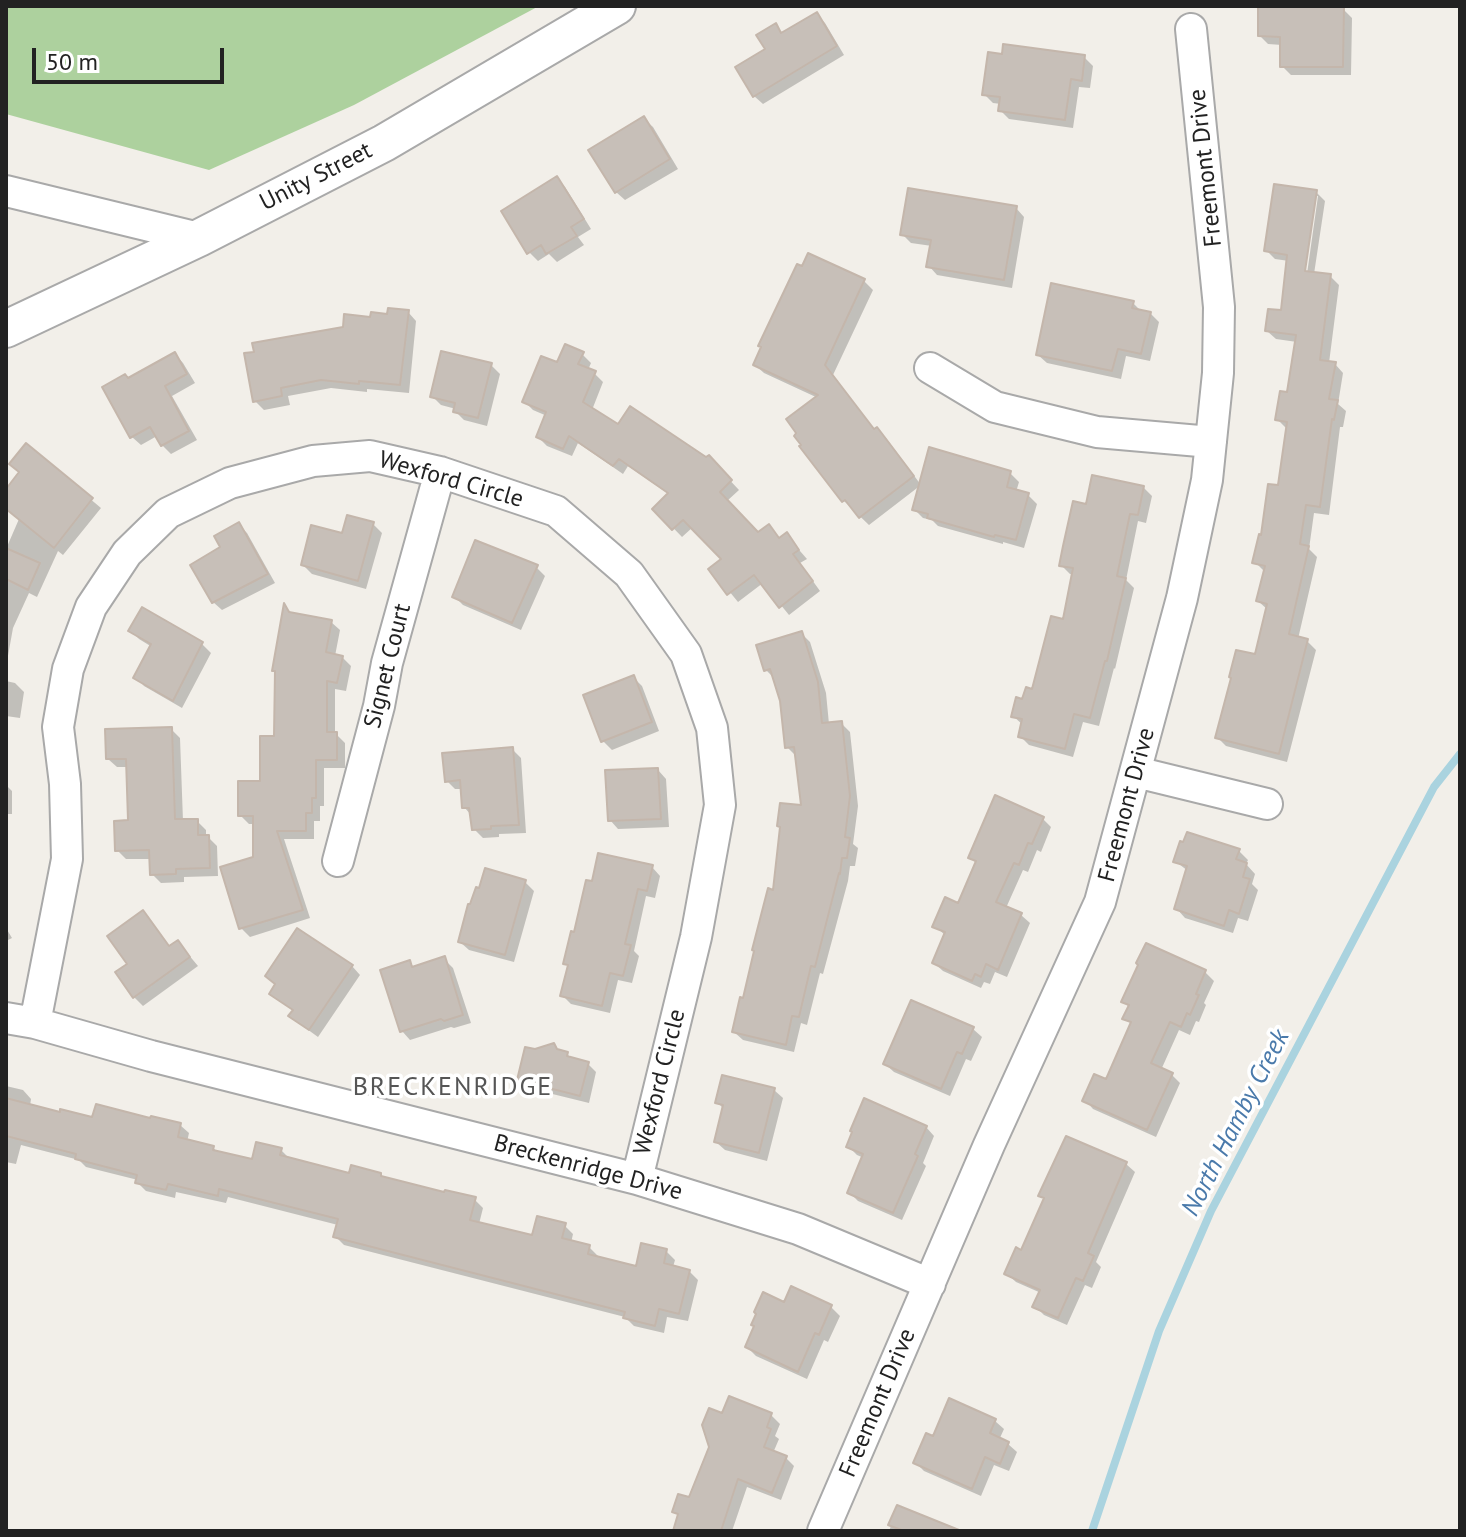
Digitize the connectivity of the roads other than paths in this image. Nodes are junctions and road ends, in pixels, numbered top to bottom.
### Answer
1 (617, 6) edge
2 (1191, 29) dead end
3 (6, 191) edge
4 (199, 238) junction
5 (6, 329) edge
6 (930, 368) dead end
7 (1211, 442) junction
8 (440, 472) junction
9 (1136, 772) junction
10 (1267, 804) dead end
11 (338, 861) dead end
12 (21, 1021) edge
13 (637, 1179) junction
14 (930, 1284) junction
15 (823, 1531) edge

1 - 4 street, Unity Street
2 - 7 street, Freemont Drive
3 - 4 street
4 - 5 street, Unity Street
6 - 7 street
7 - 9 street, Freemont Drive
8 - 11 street, Signet Court
8 - 12 street, Wexford Circle
8 - 13 street, Wexford Circle
9 - 10 street
9 - 14 street, Freemont Drive
12 - 13 street, Breckenridge Drive
13 - 14 street, Breckenridge Drive
14 - 15 street, Freemont Drive

